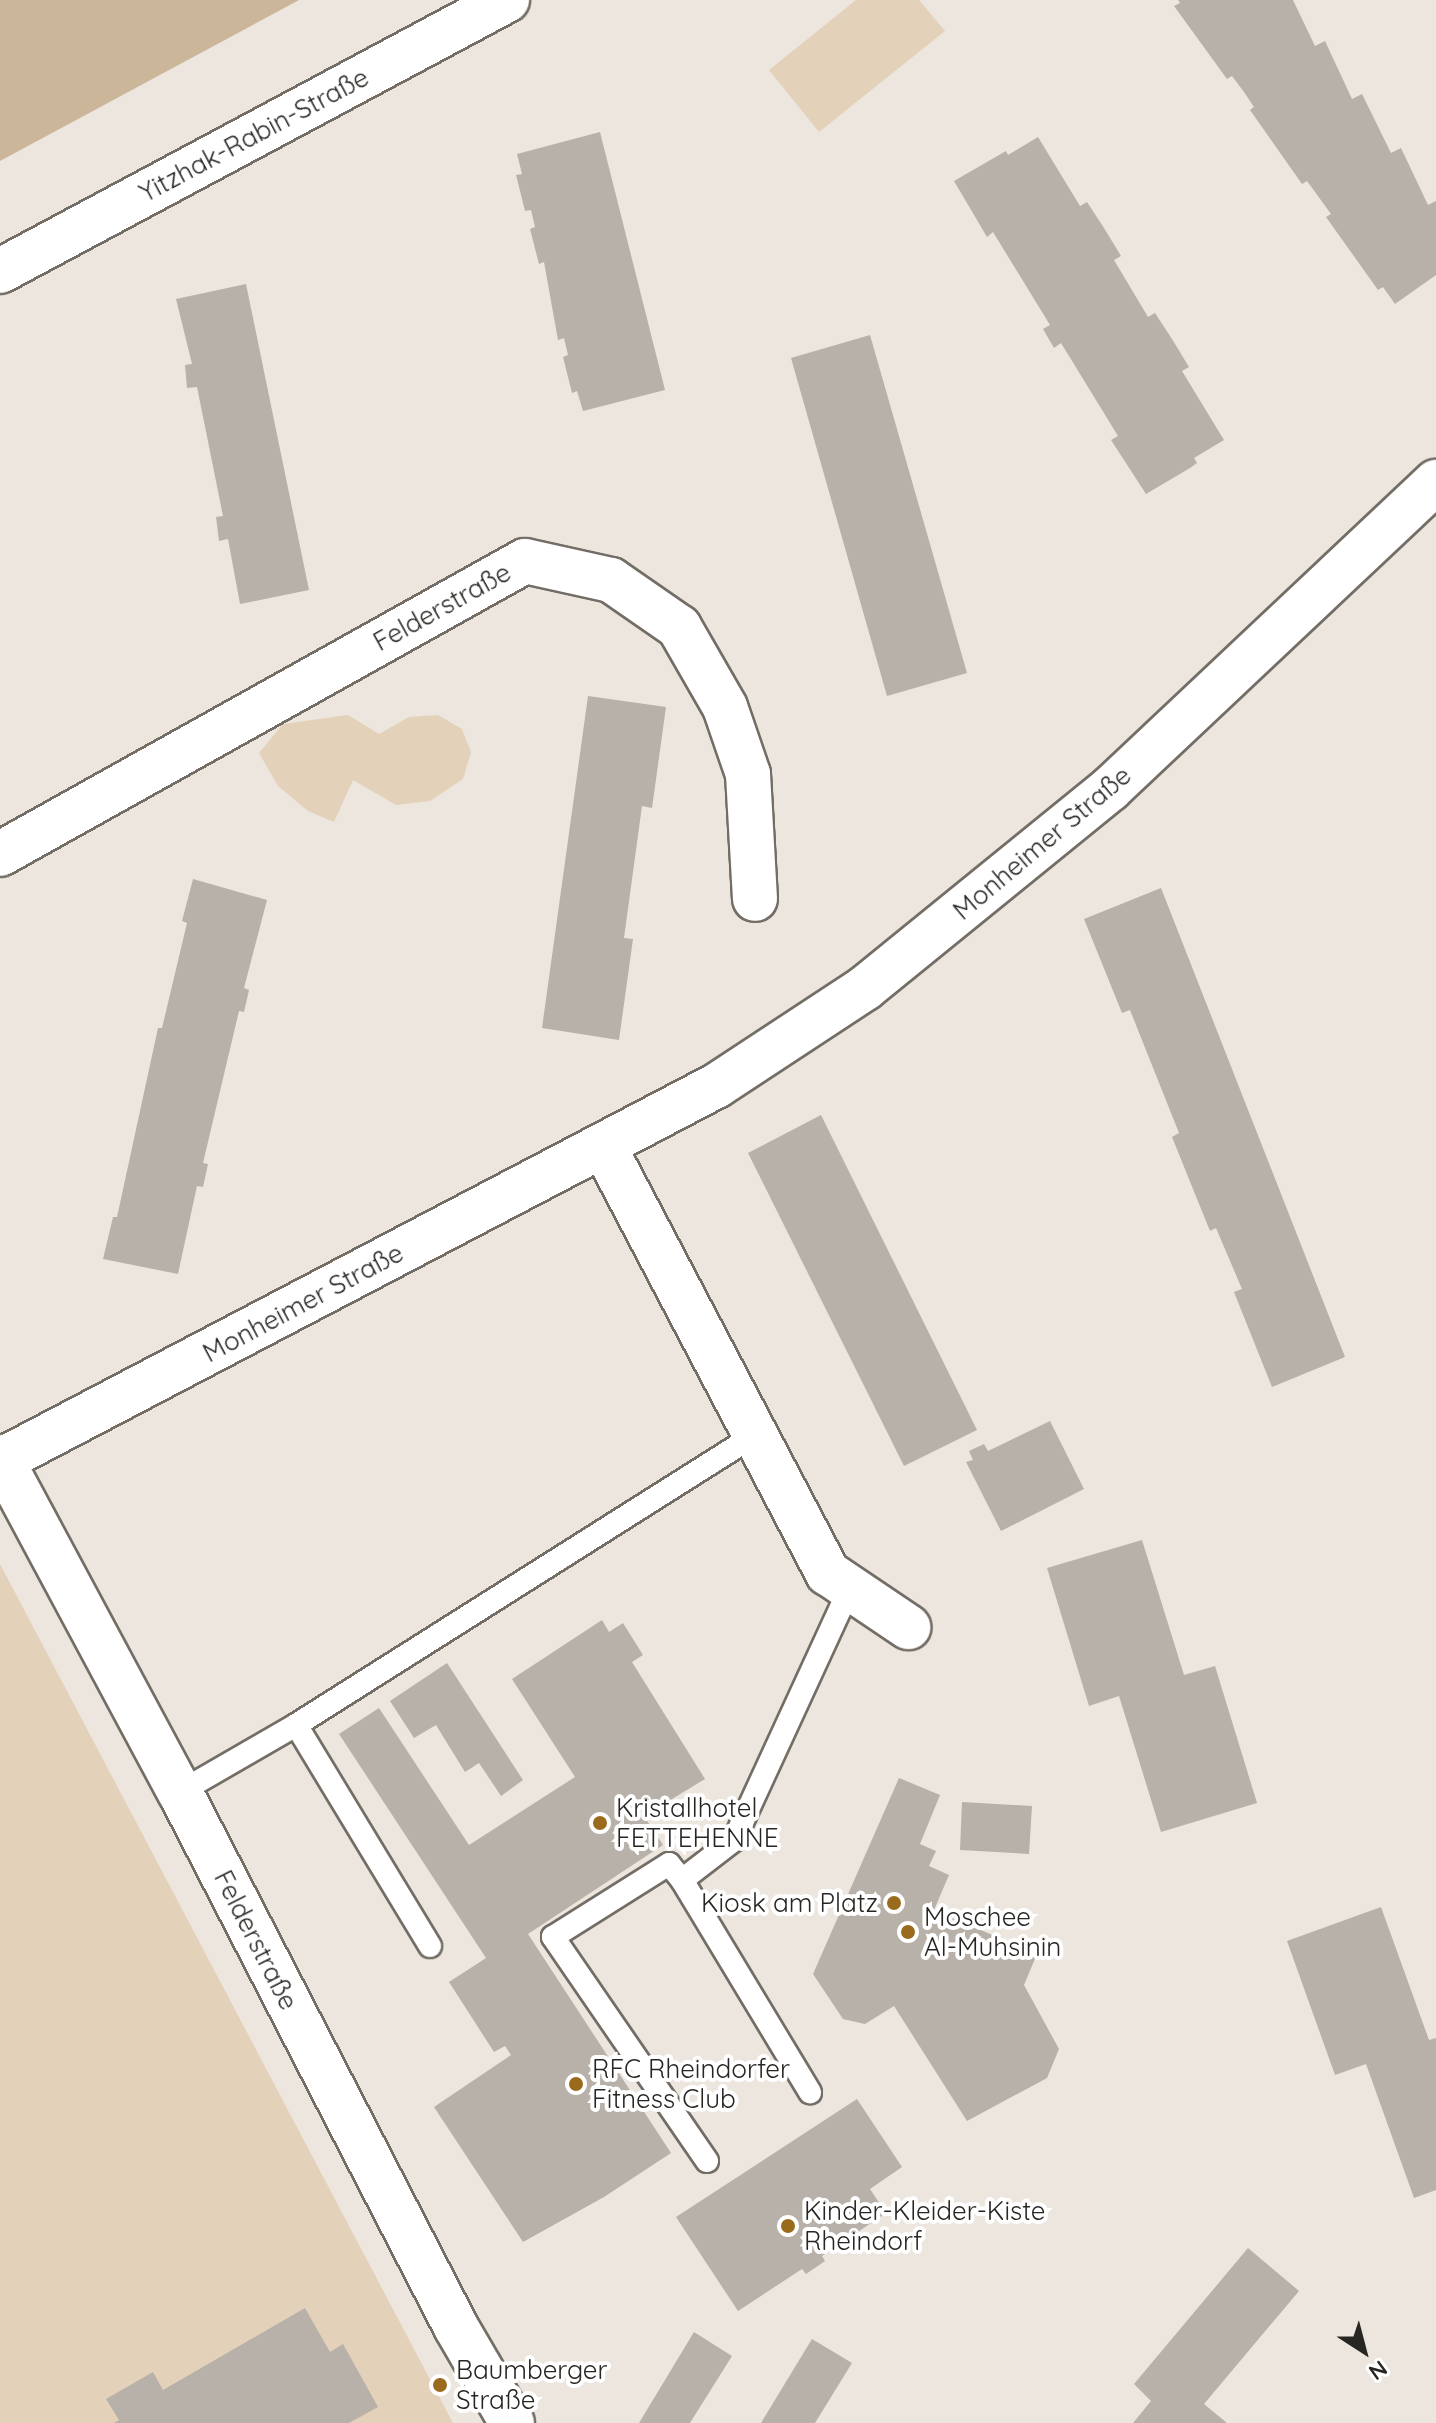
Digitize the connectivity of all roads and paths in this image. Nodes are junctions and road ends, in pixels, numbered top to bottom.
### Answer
1 (507, 0) edge
2 (0, 271) edge
3 (1436, 482) edge
4 (0, 854) edge
5 (755, 899) dead end
6 (603, 1145) junction
7 (755, 1435) junction
8 (1, 1459) edge
9 (850, 1588) junction
10 (908, 1627) dead end
11 (296, 1725) junction
12 (180, 1792) junction
13 (682, 1880) junction
14 (430, 1946) dead end
15 (810, 2092) dead end
16 (707, 2161) dead end
17 (512, 2423) edge

1 - 2 street, Yitzhak-Rabin-Straße
3 - 6 street, Monheimer Straße
4 - 5 street, Felderstraße
6 - 7 street
6 - 8 street, Monheimer Straße
7 - 9 street
7 - 11 lane
8 - 12 street, Felderstraße
9 - 10 street
9 - 13 lane
11 - 12 lane
11 - 14 lane
12 - 17 street, Felderstraße
13 - 15 lane
13 - 16 lane

